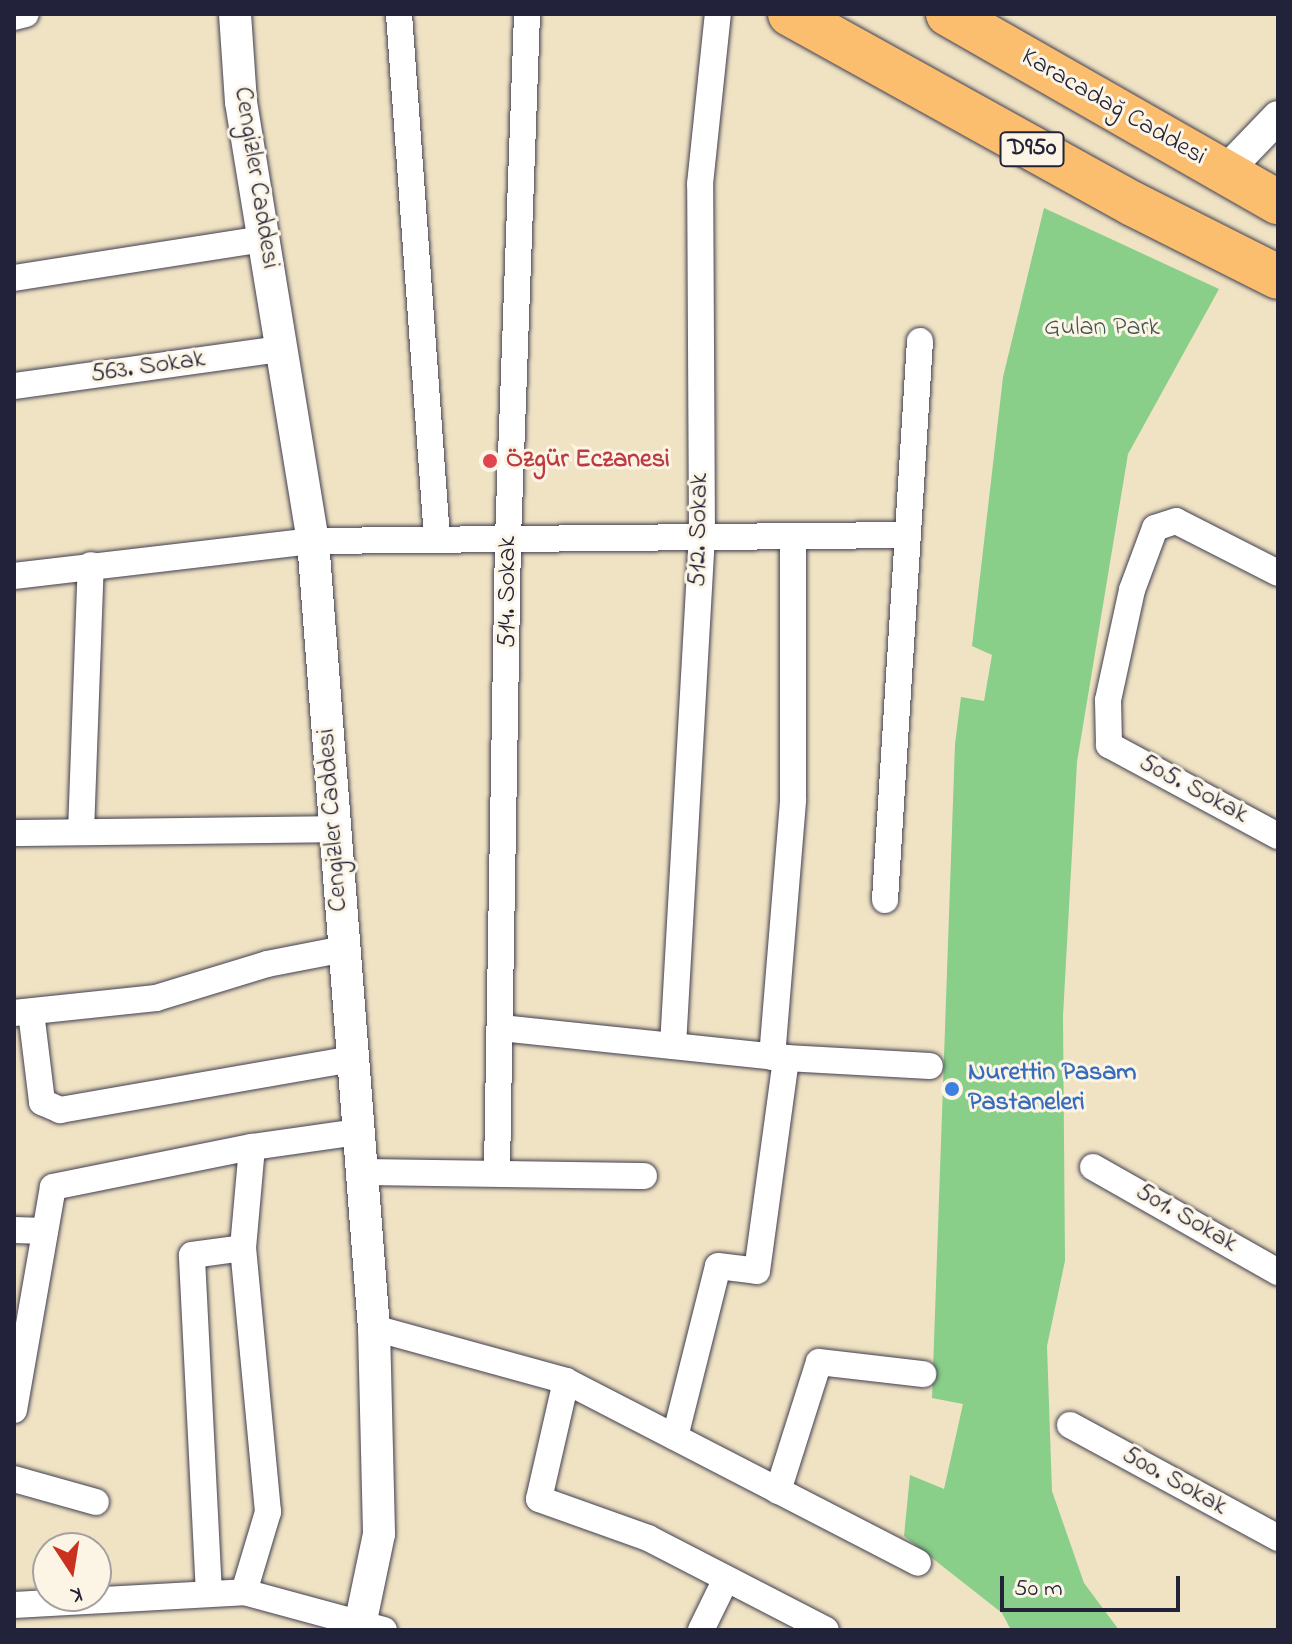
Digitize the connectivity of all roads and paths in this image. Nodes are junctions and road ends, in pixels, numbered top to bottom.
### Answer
1 (26, 14) edge
2 (235, 14) edge
3 (399, 14) edge
4 (527, 14) edge
5 (718, 14) edge
6 (790, 14) edge
7 (948, 14) edge
8 (14, 17) edge
9 (1278, 117) edge
10 (1225, 172) junction
11 (1278, 202) edge
12 (264, 239) junction
13 (1278, 277) edge
14 (14, 278) edge
15 (920, 341) dead end
16 (282, 349) junction
17 (14, 386) edge
18 (908, 535) junction
19 (702, 536) junction
20 (793, 536) junction
21 (437, 538) junction
22 (508, 538) junction
23 (313, 541) junction
24 (91, 565) junction
25 (1278, 573) edge
26 (14, 576) edge
27 (335, 829) junction
28 (81, 832) junction
29 (14, 833) edge
30 (1278, 836) edge
31 (885, 900) dead end
32 (344, 949) junction
33 (23, 1012) edge
34 (501, 1028) junction
35 (673, 1046) junction
36 (779, 1058) junction
37 (353, 1059) junction
38 (930, 1066) dead end
39 (358, 1132) junction
40 (252, 1147) junction
41 (1093, 1167) dead end
42 (497, 1170) junction
43 (361, 1172) junction
44 (644, 1176) dead end
45 (14, 1230) edge
46 (45, 1231) junction
47 (243, 1248) junction
48 (1278, 1272) edge
49 (374, 1328) junction
50 (923, 1374) dead end
51 (566, 1381) junction
52 (14, 1410) edge
53 (1070, 1425) dead end
54 (675, 1437) junction
55 (14, 1479) edge
56 (778, 1491) junction
57 (96, 1502) dead end
58 (1278, 1538) edge
59 (918, 1563) dead end
60 (726, 1579) junction
61 (244, 1592) junction
62 (209, 1594) junction
63 (14, 1605) edge
64 (368, 1627) edge
65 (701, 1630) edge
66 (826, 1630) edge

1 - 8 street
2 - 12 street, Cengizler Caddesi
3 - 21 street
4 - 22 street, 514. Sokak
5 - 19 street, 512. Sokak
6 - 13 highway, D950
7 - 10 highway, Karacadağ Caddesi
9 - 10 street
10 - 11 highway, Karacadağ Caddesi
12 - 14 street
12 - 16 street, Cengizler Caddesi
15 - 18 street
16 - 17 street, 563. Sokak
16 - 23 street, Cengizler Caddesi
18 - 20 street
18 - 31 street
19 - 20 street
19 - 22 street
19 - 35 street, 512. Sokak
20 - 36 street
21 - 22 street
21 - 23 street
22 - 34 street, 514. Sokak
23 - 24 street
23 - 27 street, Cengizler Caddesi
24 - 26 street
24 - 28 street
25 - 30 street, 505. Sokak
27 - 28 street
27 - 32 street, Cengizler Caddesi
28 - 29 street
32 - 33 street
32 - 37 street, Cengizler Caddesi
33 - 37 street
34 - 35 street
34 - 42 street, 514. Sokak
35 - 36 street
36 - 38 street
36 - 54 street
37 - 39 street, Cengizler Caddesi
39 - 40 street
39 - 43 street, Cengizler Caddesi
40 - 46 street
40 - 47 street
41 - 48 street, 501. Sokak
42 - 43 street
42 - 44 street
43 - 49 street, Cengizler Caddesi
45 - 46 street
46 - 52 street
47 - 61 street
47 - 62 street
49 - 51 street
49 - 64 street, Cengizler Caddesi
50 - 56 street
51 - 54 street
51 - 60 street
53 - 58 street, 500. Sokak
54 - 56 street
55 - 57 street
56 - 59 street
60 - 65 street
60 - 66 street
61 - 62 street
61 - 64 street
62 - 63 street

